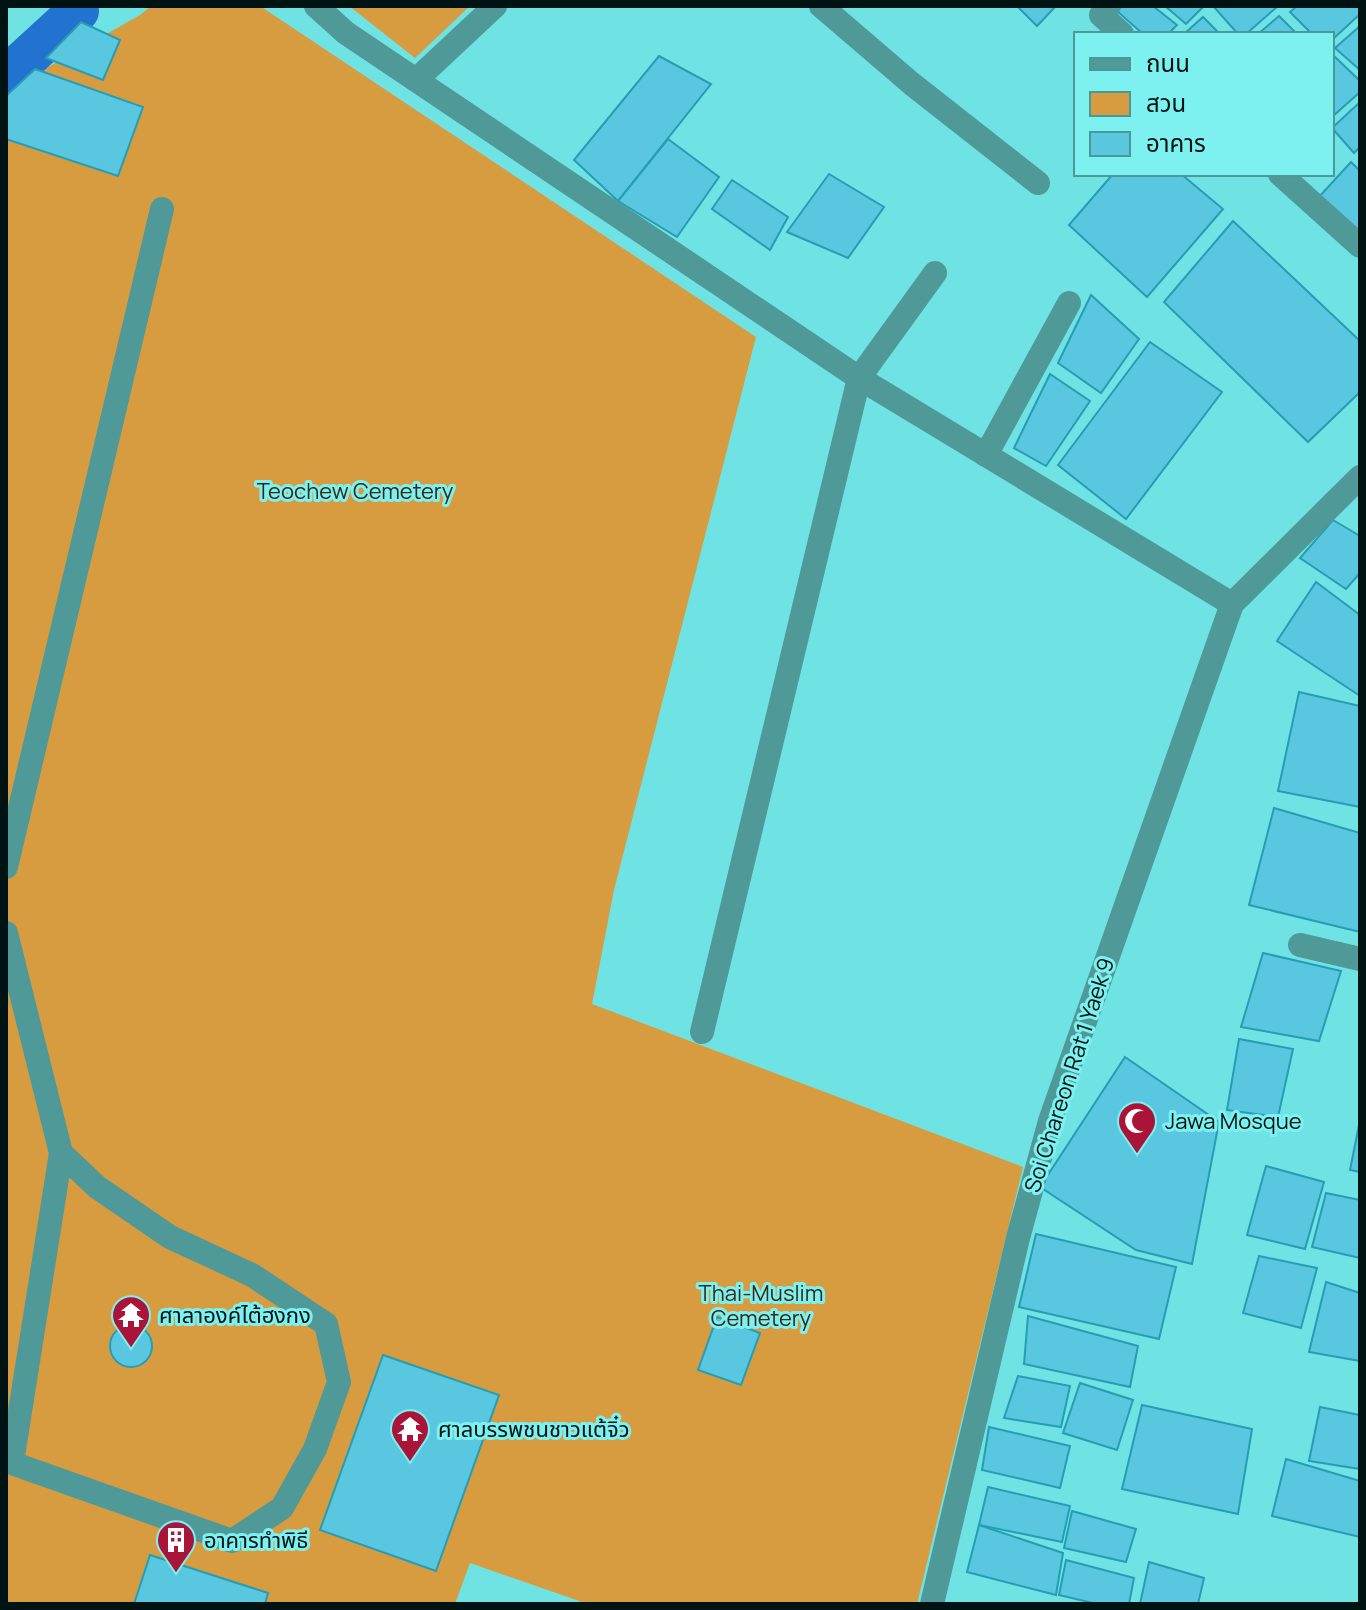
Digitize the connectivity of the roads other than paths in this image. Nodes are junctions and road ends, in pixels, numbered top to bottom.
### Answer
1 (316, 6) edge
2 (495, 6) edge
3 (821, 6) edge
4 (1109, 6) edge
5 (1120, 32) edge
6 (417, 79) junction
7 (1282, 176) edge
8 (1038, 183) dead end
9 (162, 209) dead end
10 (1360, 246) edge
11 (935, 273) dead end
12 (1069, 303) dead end
13 (859, 378) junction
14 (986, 455) junction
15 (1360, 477) edge
16 (1232, 604) junction
17 (6, 867) edge
18 (6, 933) edge
19 (1300, 945) dead end
20 (1360, 959) edge
21 (702, 1032) dead end
22 (61, 1153) junction
23 (9, 1461) edge
24 (932, 1604) edge

1 - 6 street
2 - 6 street
3 - 8 street
4 - 5 street
6 - 13 street
7 - 10 street
9 - 17 street
11 - 13 street
12 - 14 street
13 - 14 street
13 - 21 street
14 - 16 street
15 - 16 street
16 - 24 street, Soi Chareon Rat 1 Yaek 9
18 - 22 street
19 - 20 street
22 - 23 street
22 - 23 street

